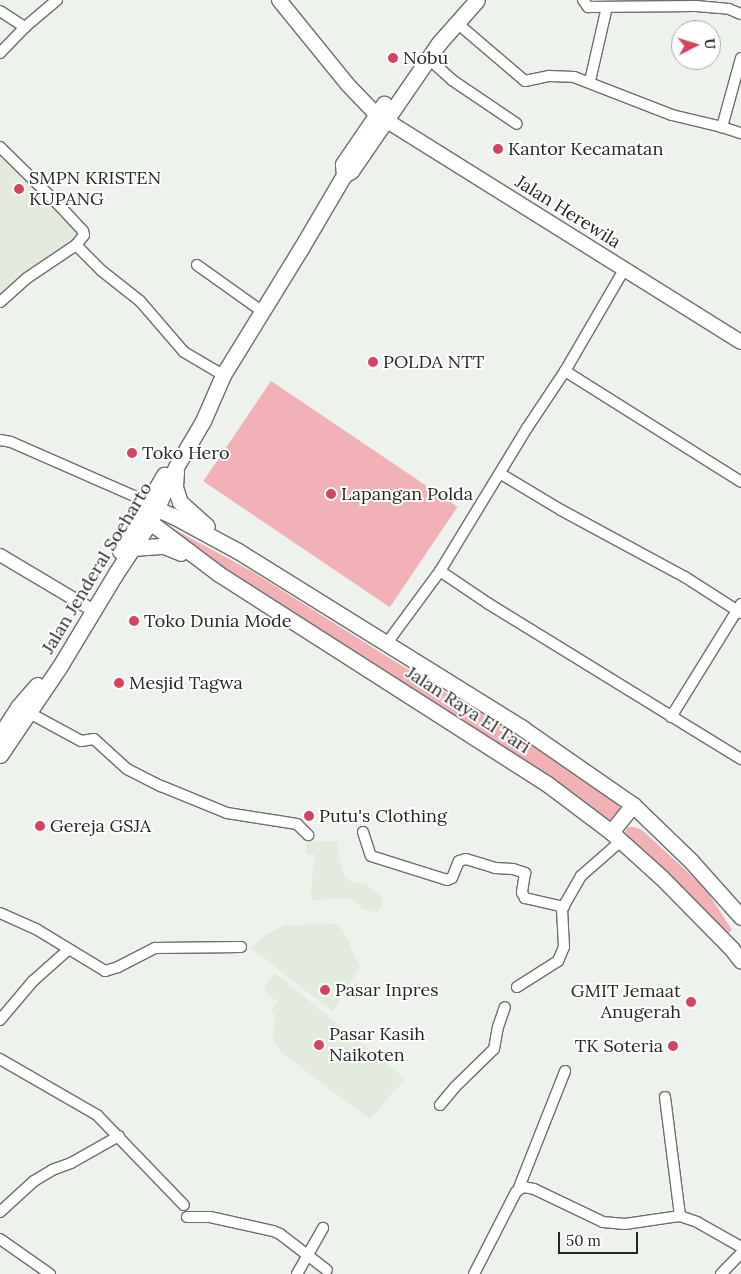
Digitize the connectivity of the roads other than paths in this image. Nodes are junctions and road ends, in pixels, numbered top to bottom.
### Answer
1 (57, 0) edge
2 (279, 0) edge
3 (477, 0) edge
4 (583, 0) edge
5 (607, 7) junction
6 (0, 11) edge
7 (741, 14) edge
8 (457, 23) junction
9 (25, 27) junction
10 (439, 44) junction
11 (0, 53) edge
12 (741, 58) edge
13 (430, 60) junction
14 (590, 81) junction
15 (380, 117) junction
16 (517, 124) dead end
17 (722, 126) junction
18 (741, 132) edge
19 (0, 147) edge
20 (76, 245) junction
21 (197, 265) dead end
22 (625, 268) junction
23 (0, 302) edge
24 (263, 312) junction
25 (741, 342) edge
26 (565, 371) junction
27 (223, 375) junction
28 (0, 440) edge
29 (170, 469) junction
30 (501, 474) junction
31 (741, 482) edge
32 (151, 511) junction
33 (131, 540) junction
34 (238, 551) junction
35 (0, 555) edge
36 (440, 571) junction
37 (219, 574) junction
38 (86, 606) junction
39 (740, 609) edge
40 (387, 643) junction
41 (24, 710) junction
42 (671, 717) junction
43 (0, 735) edge
44 (0, 755) edge
45 (741, 759) edge
46 (633, 805) junction
47 (363, 832) dead end
48 (308, 835) dead end
49 (616, 836) junction
50 (564, 907) junction
51 (0, 912) edge
52 (741, 917) edge
53 (736, 943) edge
54 (242, 948) dead end
55 (69, 949) junction
56 (741, 961) edge
57 (517, 987) dead end
58 (505, 1007) dead end
59 (0, 1020) edge
60 (0, 1059) edge
61 (565, 1071) dead end
62 (665, 1098) dead end
63 (440, 1105) dead end
64 (118, 1136) junction
65 (518, 1190) junction
66 (184, 1205) dead end
67 (0, 1212) edge
68 (680, 1216) junction
69 (187, 1217) dead end
70 (323, 1228) dead end
71 (0, 1239) edge
72 (741, 1247) edge
73 (303, 1253) junction
74 (741, 1253) edge
75 (327, 1270) dead end
76 (50, 1274) edge
77 (297, 1274) edge
78 (474, 1274) edge
79 (721, 1274) edge

1 - 9 street
2 - 15 main road, Jalan Herewila
3 - 8 main road
4 - 5 street
5 - 7 street
5 - 14 street
6 - 9 street
8 - 10 main road
8 - 14 street
9 - 11 street
10 - 13 main road
10 - 15 main road
12 - 17 street
13 - 15 main road
13 - 16 street
14 - 17 street
15 - 22 main road, Jalan Herewila
15 - 24 main road, Jalan Jenderal Soeharto
17 - 18 street
19 - 20 street
20 - 23 street
20 - 27 street
21 - 24 street
22 - 25 main road, Jalan Herewila
22 - 26 street
24 - 27 main road, Jalan Jenderal Soeharto
26 - 30 street
26 - 31 street
27 - 29 main road, Jalan Jenderal Soeharto
28 - 32 street
29 - 32 main road, Jalan Jenderal Soeharto
29 - 34 main road
30 - 36 street
30 - 39 street
32 - 33 main road, Jalan Jenderal Soeharto
32 - 34 main road, Jalan Raya El Tari
32 - 37 main road, Jalan Raya El Tari
33 - 37 main road
33 - 38 main road, Jalan Jenderal Soeharto
33 - 41 main road, Jalan Jenderal Soeharto
34 - 40 main road, Jalan Raya El Tari
35 - 38 street
36 - 40 street
36 - 42 street
37 - 49 main road, Jalan Raya El Tari
38 - 41 main road, Jalan Jenderal Soeharto
39 - 42 street
40 - 46 main road, Jalan Raya El Tari
41 - 43 main road, Jalan Jenderal Soeharto
41 - 44 main road, Jalan Jenderal Soeharto
41 - 48 street
42 - 45 street
46 - 49 main road
46 - 52 main road, Jalan Raya El Tari
47 - 50 street
49 - 50 street
49 - 53 main road, Jalan Raya El Tari
50 - 57 street
51 - 55 street
53 - 56 main road, Jalan Raya El Tari
54 - 55 street
55 - 59 street
58 - 63 street
60 - 64 street
61 - 65 street
62 - 68 street
64 - 66 street
64 - 67 street
65 - 68 street
65 - 78 street
68 - 72 street
69 - 73 street
70 - 73 street
71 - 76 street
73 - 75 street
73 - 77 street
74 - 79 street

